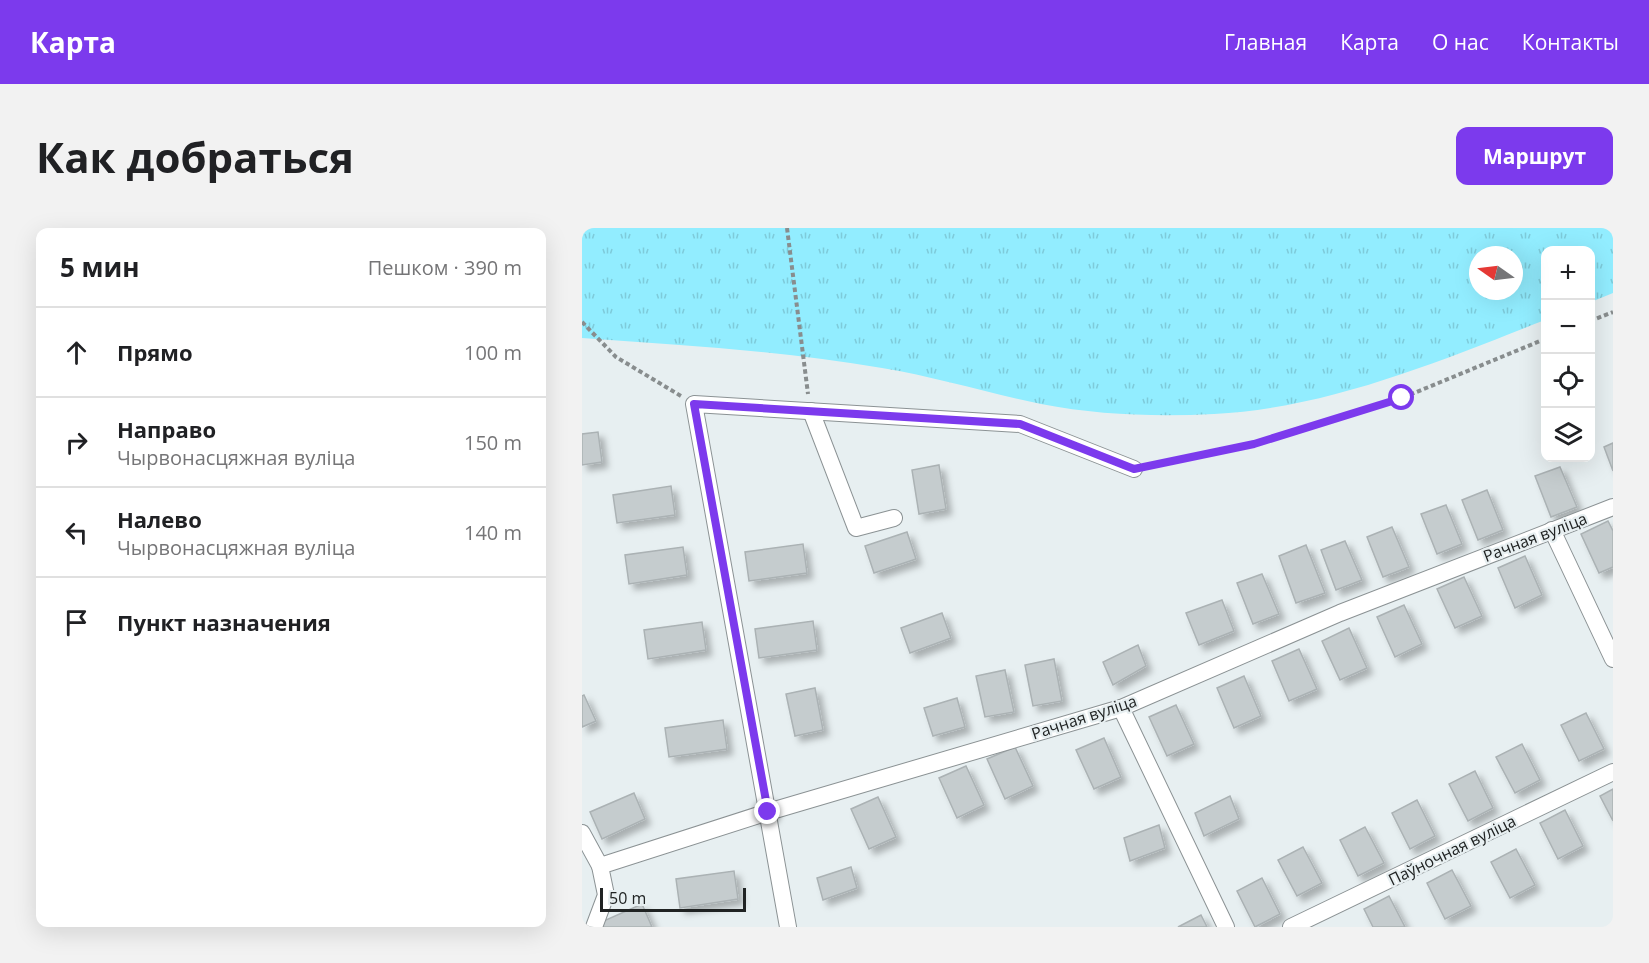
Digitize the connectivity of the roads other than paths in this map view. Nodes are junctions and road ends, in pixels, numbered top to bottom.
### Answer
1 (811, 411) junction
2 (1134, 469) road end
3 (1613, 507) edge
4 (894, 518) dead end
5 (1552, 530) junction
6 (1613, 659) edge
7 (1121, 708) junction
8 (1613, 772) edge
9 (768, 812) junction
10 (582, 833) edge
11 (600, 866) junction
12 (594, 927) edge
13 (788, 927) edge
14 (1226, 927) edge
15 (1291, 927) edge

1 - 2 street
1 - 4 street
1 - 9 street
3 - 5 street, Рачная вуліца
5 - 6 street
5 - 7 street, Рачная вуліца
7 - 9 street, Рачная вуліца
7 - 14 street
8 - 15 street, Паўночная вуліца
9 - 11 street, Рачная вуліца
9 - 13 street
10 - 11 street
11 - 12 street

